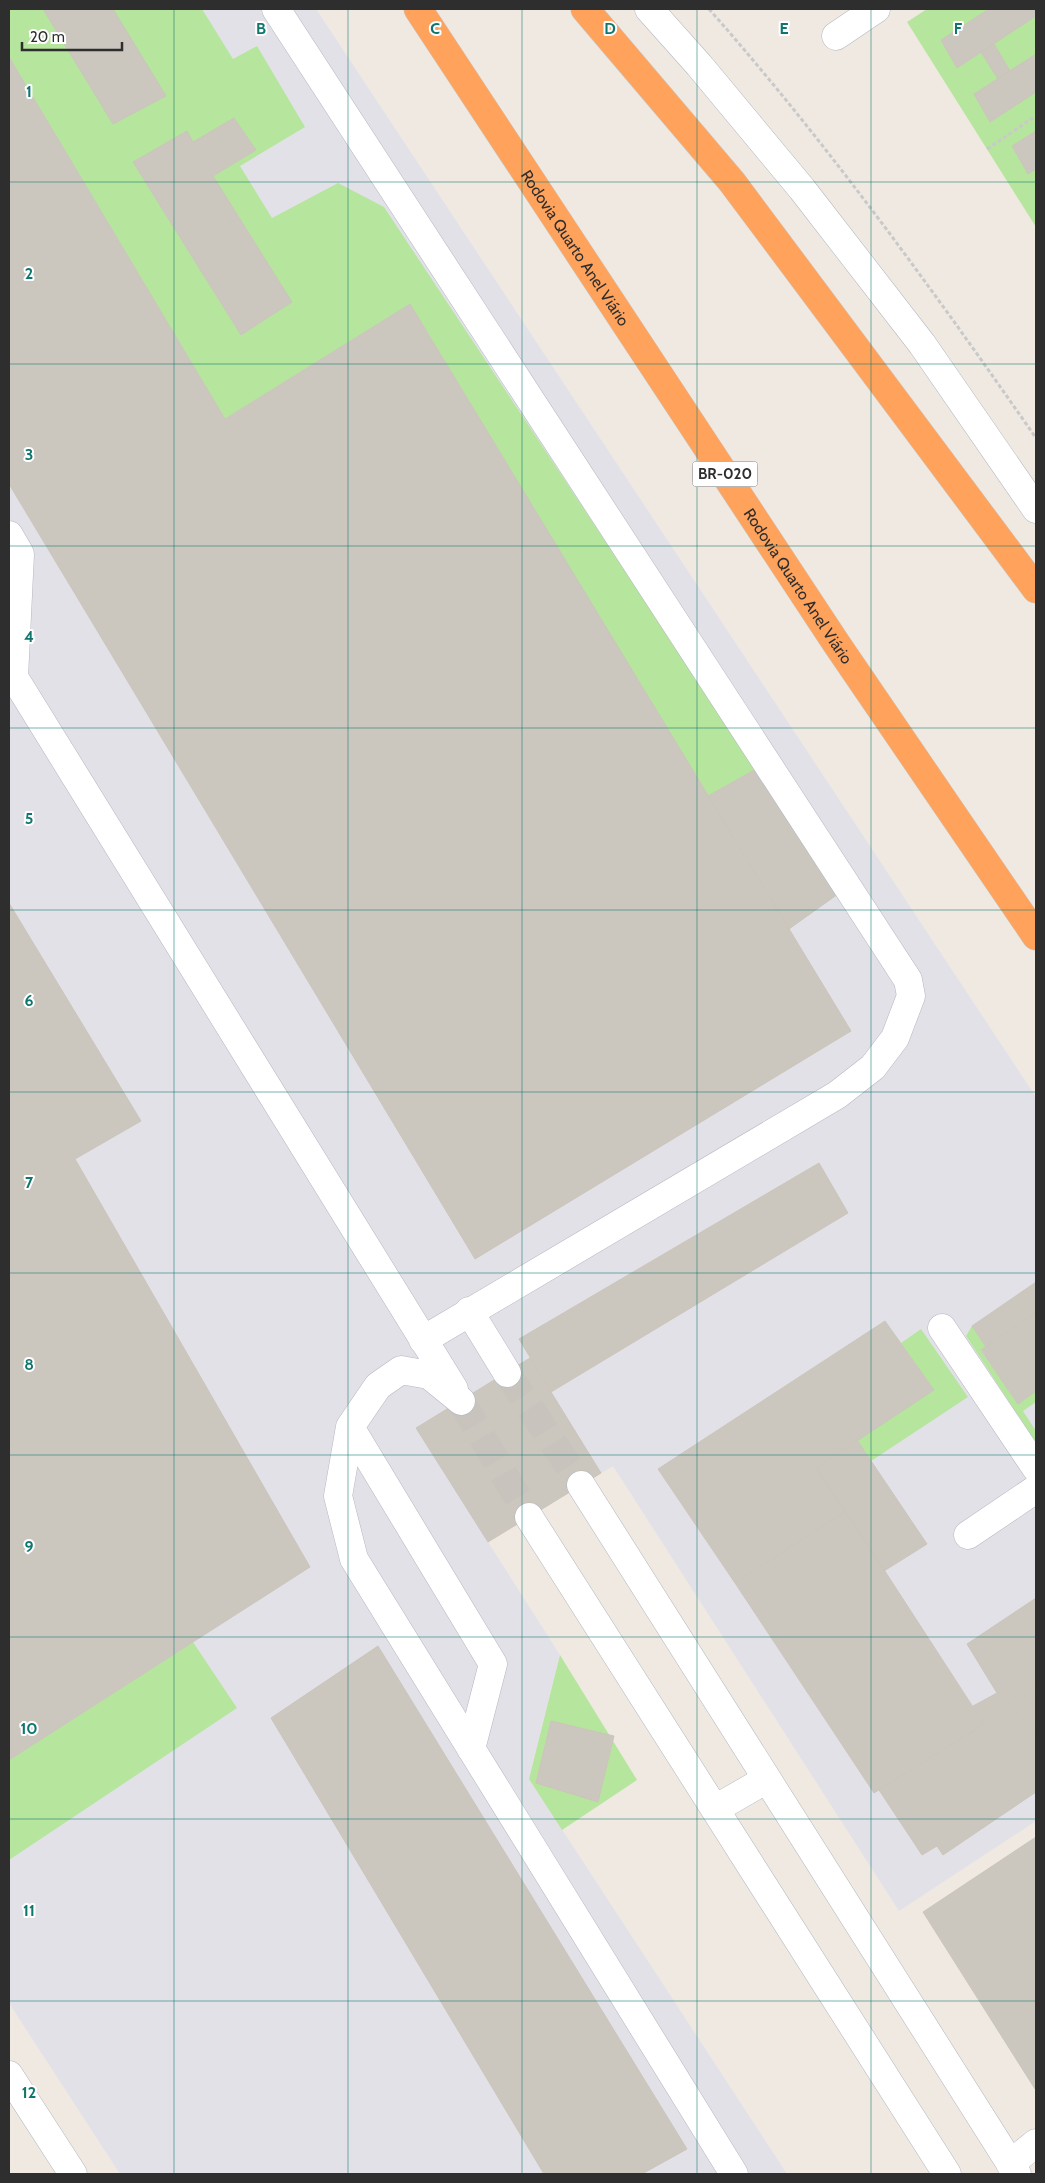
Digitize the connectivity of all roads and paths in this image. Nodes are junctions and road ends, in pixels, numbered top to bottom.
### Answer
1 (276, 9) edge
2 (418, 9) edge
3 (585, 9) edge
4 (649, 9) edge
5 (709, 9) edge
6 (876, 9) edge
7 (836, 36) dead end
8 (1036, 116) edge
9 (987, 149) dead end
10 (1036, 438) edge
11 (1036, 509) edge
12 (9, 535) edge
13 (1036, 589) edge
14 (11, 673) edge
15 (1036, 936) edge
16 (470, 1311) junction
17 (942, 1328) dead end
18 (423, 1340) junction
19 (507, 1373) tunnel mouth
20 (350, 1427) junction
21 (1036, 1468) edge
22 (581, 1485) tunnel mouth
23 (1036, 1489) edge
24 (529, 1517) tunnel mouth
25 (968, 1535) dead end
26 (471, 1749) junction
27 (766, 1779) junction
28 (715, 1809) junction
29 (9, 2075) edge
30 (1036, 2143) edge
31 (1014, 2169) edge
32 (73, 2174) edge
33 (734, 2174) edge
34 (947, 2174) edge

1 - 16 street
2 - 15 highway, Rodovia Quarto Anel Viário / BR-020
3 - 13 highway
4 - 11 street
5 - 10 path
6 - 7 street
8 - 9 path
12 - 14 street
14 - 18 street
16 - 18 street
16 - 19 street
17 - 21 street
18 - 20 street
20 - 26 street
20 - 26 street
22 - 27 street
23 - 25 street
24 - 28 street
26 - 33 street
27 - 28 street
27 - 31 street
28 - 34 street
29 - 32 street
30 - 31 street

